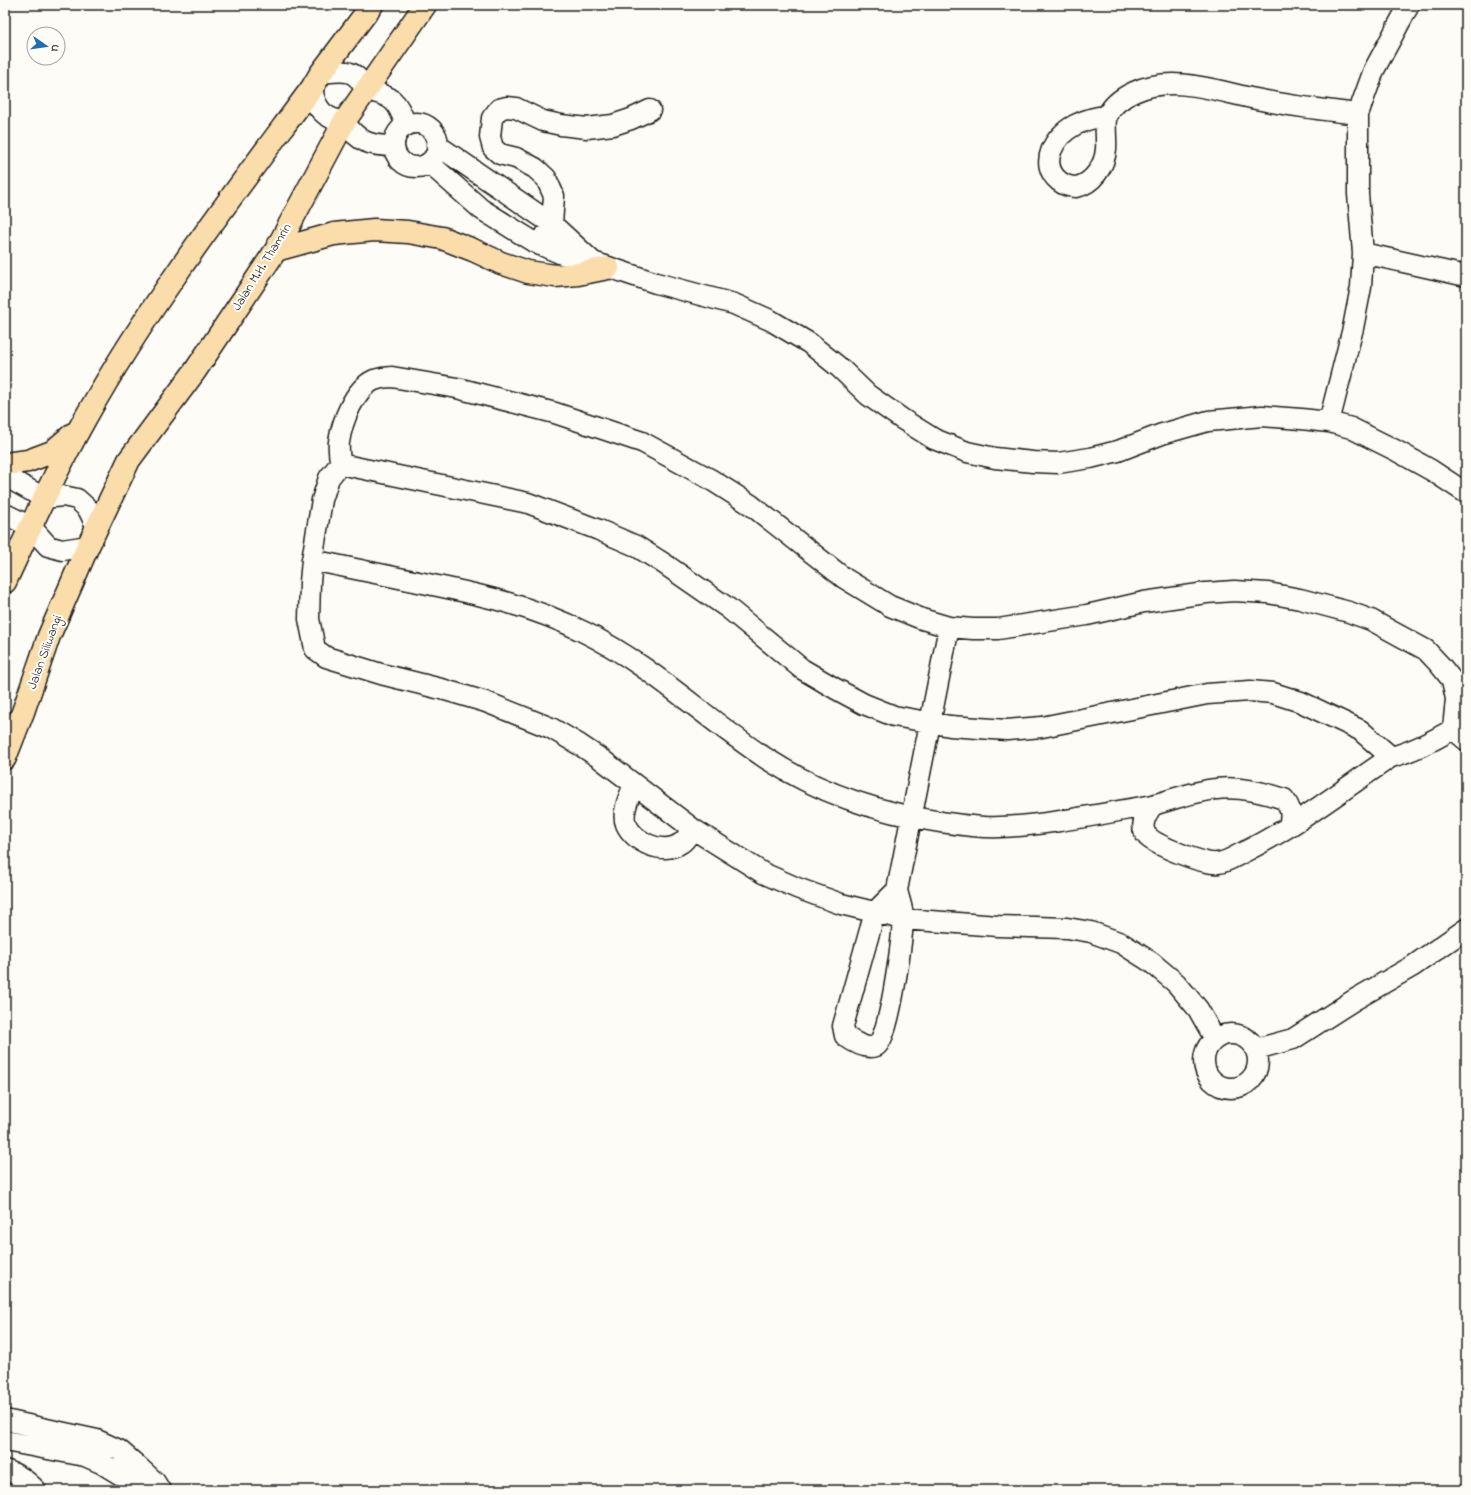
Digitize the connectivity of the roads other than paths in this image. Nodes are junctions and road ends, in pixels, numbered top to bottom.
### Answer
1 (372, 5) edge
2 (425, 5) edge
3 (1409, 5) edge
4 (316, 81) junction
5 (365, 90) junction
6 (650, 110) dead end
7 (1358, 114) junction
8 (1106, 116) dead end
9 (344, 122) junction
10 (406, 126) junction
11 (438, 145) junction
12 (394, 146) junction
13 (429, 163) junction
14 (488, 179) junction
15 (473, 202) junction
16 (552, 224) junction
17 (540, 245) junction
18 (276, 250) junction
19 (1363, 253) junction
20 (600, 265) junction
21 (1466, 276) edge
22 (86, 416) junction
23 (1328, 422) junction
24 (5, 464) edge
25 (340, 464) junction
26 (5, 476) edge
27 (1466, 493) edge
28 (44, 498) junction
29 (5, 514) edge
30 (31, 527) junction
31 (92, 536) junction
32 (312, 560) junction
33 (5, 582) edge
34 (949, 627) junction
35 (931, 724) junction
36 (1459, 734) edge
37 (1391, 757) junction
38 (5, 758) edge
39 (634, 785) junction
40 (1153, 805) junction
41 (912, 818) junction
42 (1289, 826) junction
43 (693, 829) junction
44 (897, 890) junction
45 (875, 912) junction
46 (903, 919) junction
47 (1466, 929) edge
48 (1215, 1039) junction
49 (1256, 1049) junction
50 (5, 1420) edge
51 (5, 1441) edge
52 (5, 1470) edge
53 (36, 1490) edge
54 (135, 1490) edge
55 (160, 1490) edge

1 - 4 main road
2 - 5 main road, Jalan M.H. Thamrin
3 - 7 street
4 - 5 street
4 - 9 street
4 - 22 main road
5 - 9 main road, Jalan M.H. Thamrin
5 - 10 street
6 - 16 street
7 - 8 street
7 - 19 street
9 - 12 street
9 - 18 main road, Jalan M.H. Thamrin
10 - 11 street
10 - 12 street
11 - 13 street
11 - 14 street
12 - 13 street
13 - 15 street
14 - 15 street
14 - 16 street
15 - 17 street
16 - 17 street
16 - 20 street
17 - 20 street
18 - 20 main road
18 - 31 main road, Jalan M.H. Thamrin
19 - 21 street
19 - 23 street
20 - 23 street
22 - 24 main road
22 - 28 main road
23 - 27 street
25 - 32 street
25 - 34 street
25 - 35 street
26 - 28 street
28 - 30 main road
28 - 31 street
29 - 30 street
30 - 31 street
30 - 33 main road
31 - 38 main road, Jalan Siliwangi
32 - 39 street
32 - 41 street
34 - 35 street
34 - 36 street
35 - 37 street
35 - 41 street
36 - 37 street
37 - 42 street
39 - 43 street
39 - 43 street
40 - 41 street
40 - 42 street
40 - 42 street
41 - 44 street
43 - 45 street
44 - 45 street
44 - 46 street
45 - 46 street
45 - 46 street
46 - 48 street
47 - 49 street
48 - 49 street
48 - 49 street
50 - 55 street
51 - 54 street
52 - 53 street

